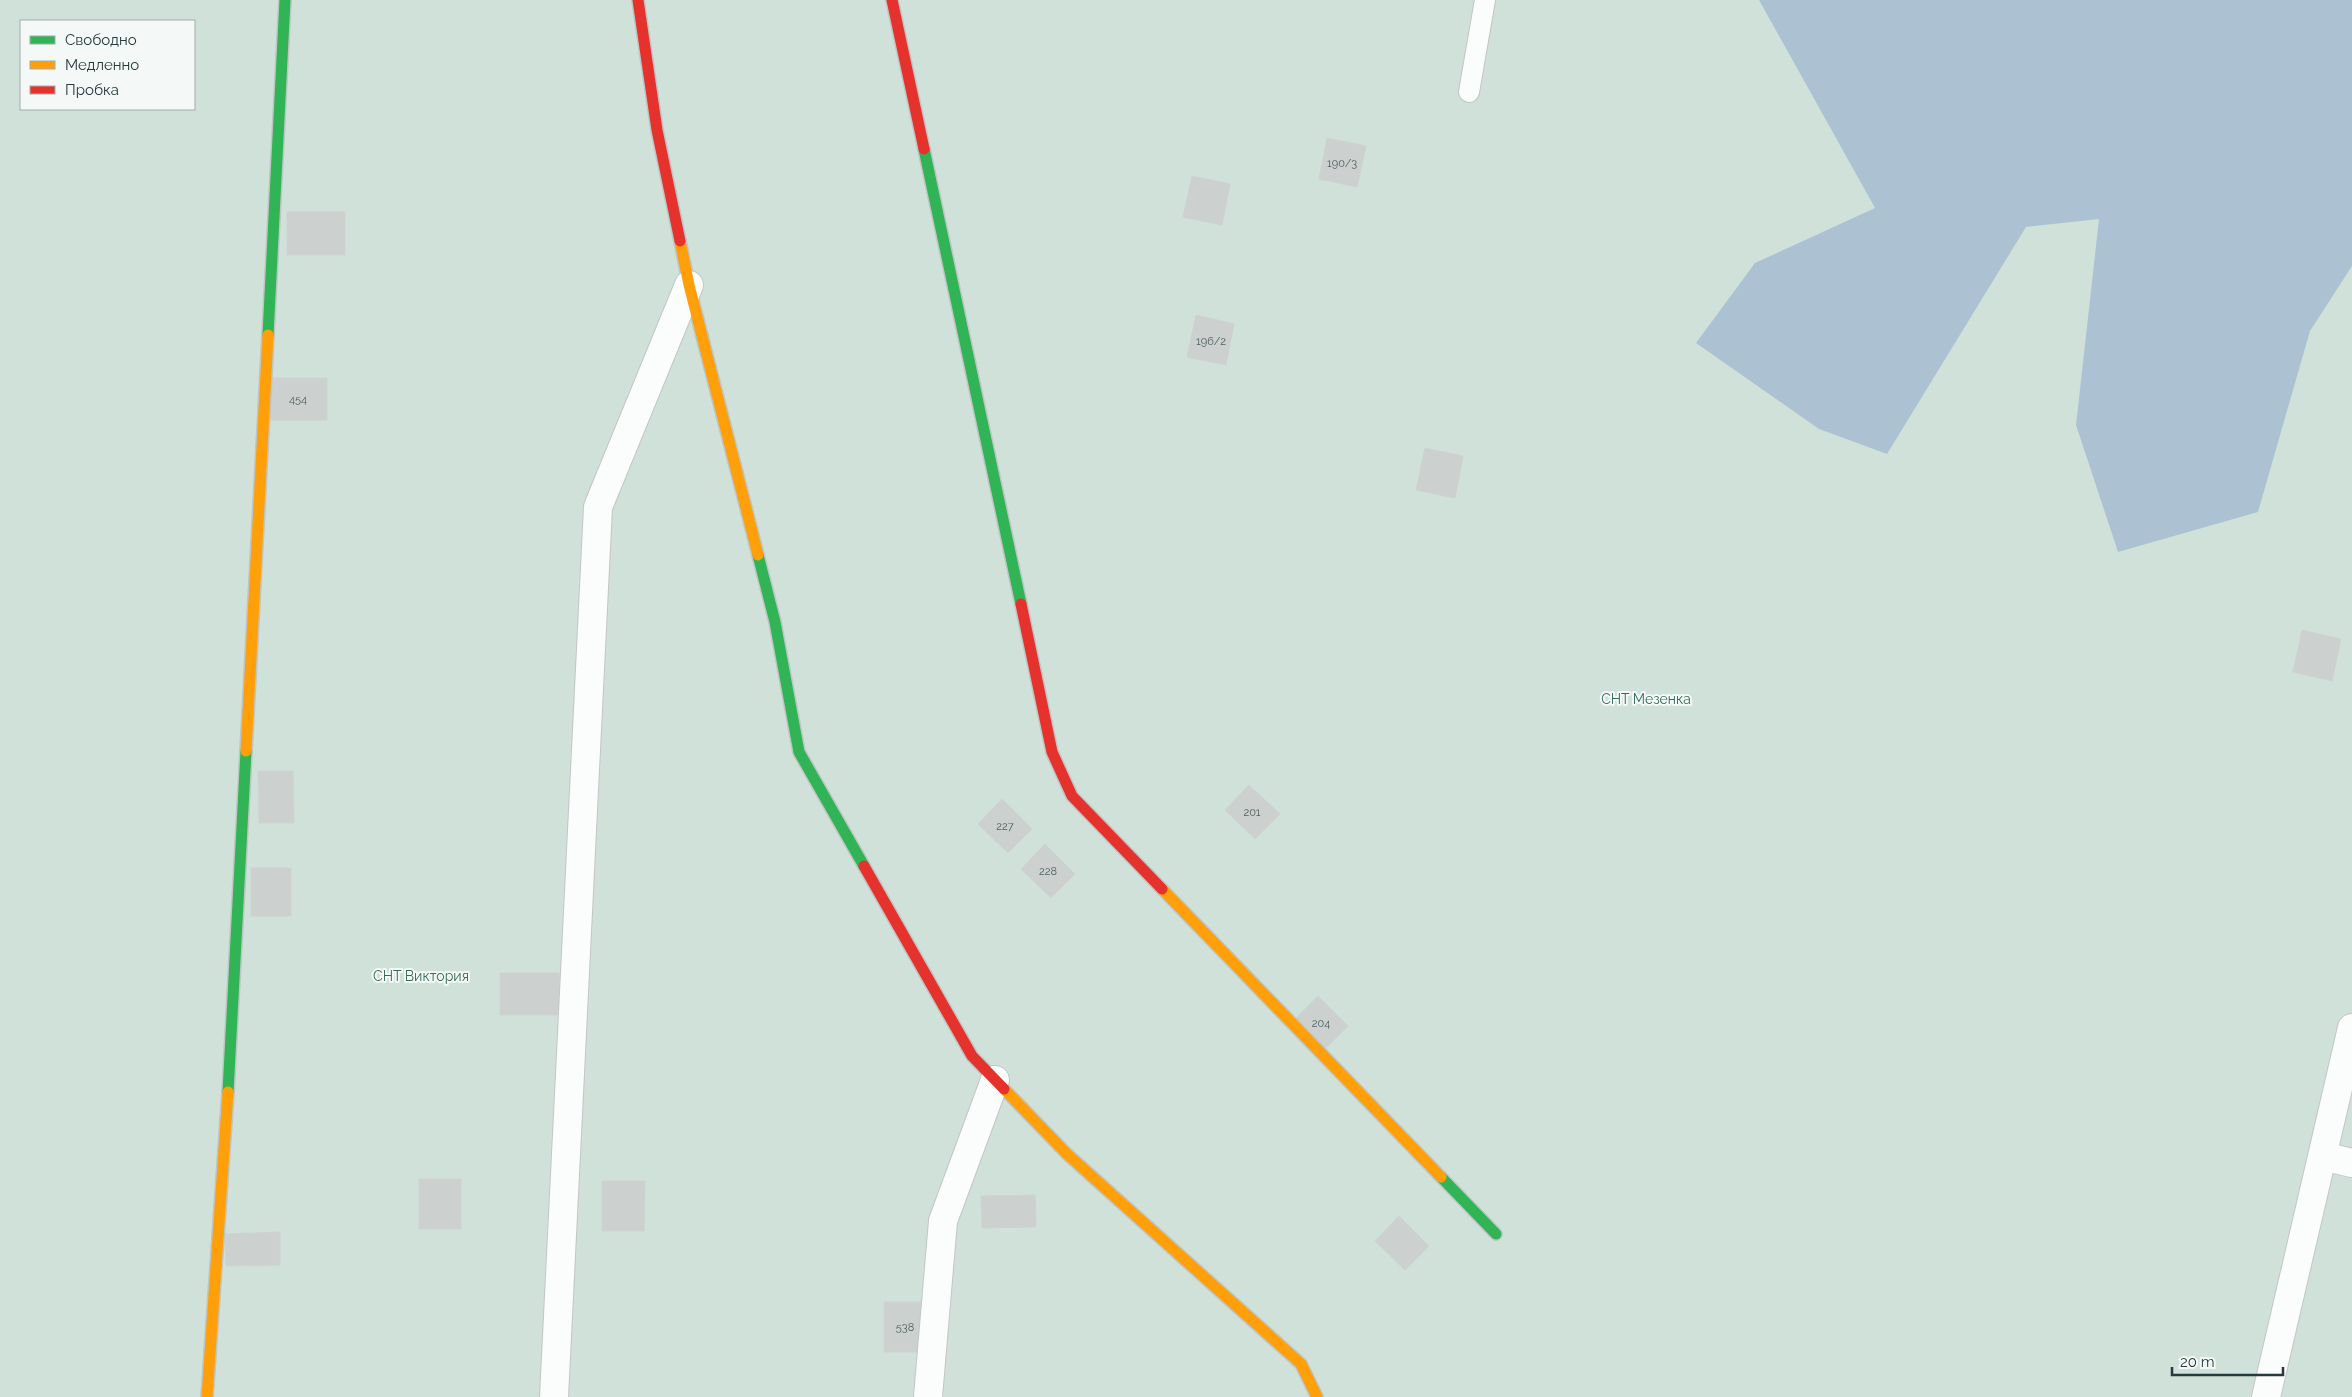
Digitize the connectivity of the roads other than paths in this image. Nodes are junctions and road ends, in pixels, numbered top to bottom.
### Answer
1 (285, 0) edge
2 (638, 0) edge
3 (892, 0) edge
4 (1485, 0) edge
5 (1469, 92) dead end
6 (689, 285) junction
7 (2352, 1028) edge
8 (995, 1080) junction
9 (2322, 1156) junction
10 (2352, 1163) edge
11 (1496, 1234) dead end
12 (207, 1397) edge
13 (554, 1397) edge
14 (928, 1397) edge
15 (1317, 1397) edge
16 (2266, 1397) edge

1 - 12 street
2 - 6 street
3 - 11 street
4 - 5 lane
6 - 8 street
6 - 13 street
7 - 9 street
8 - 14 street
8 - 15 street
9 - 10 street
9 - 16 street

